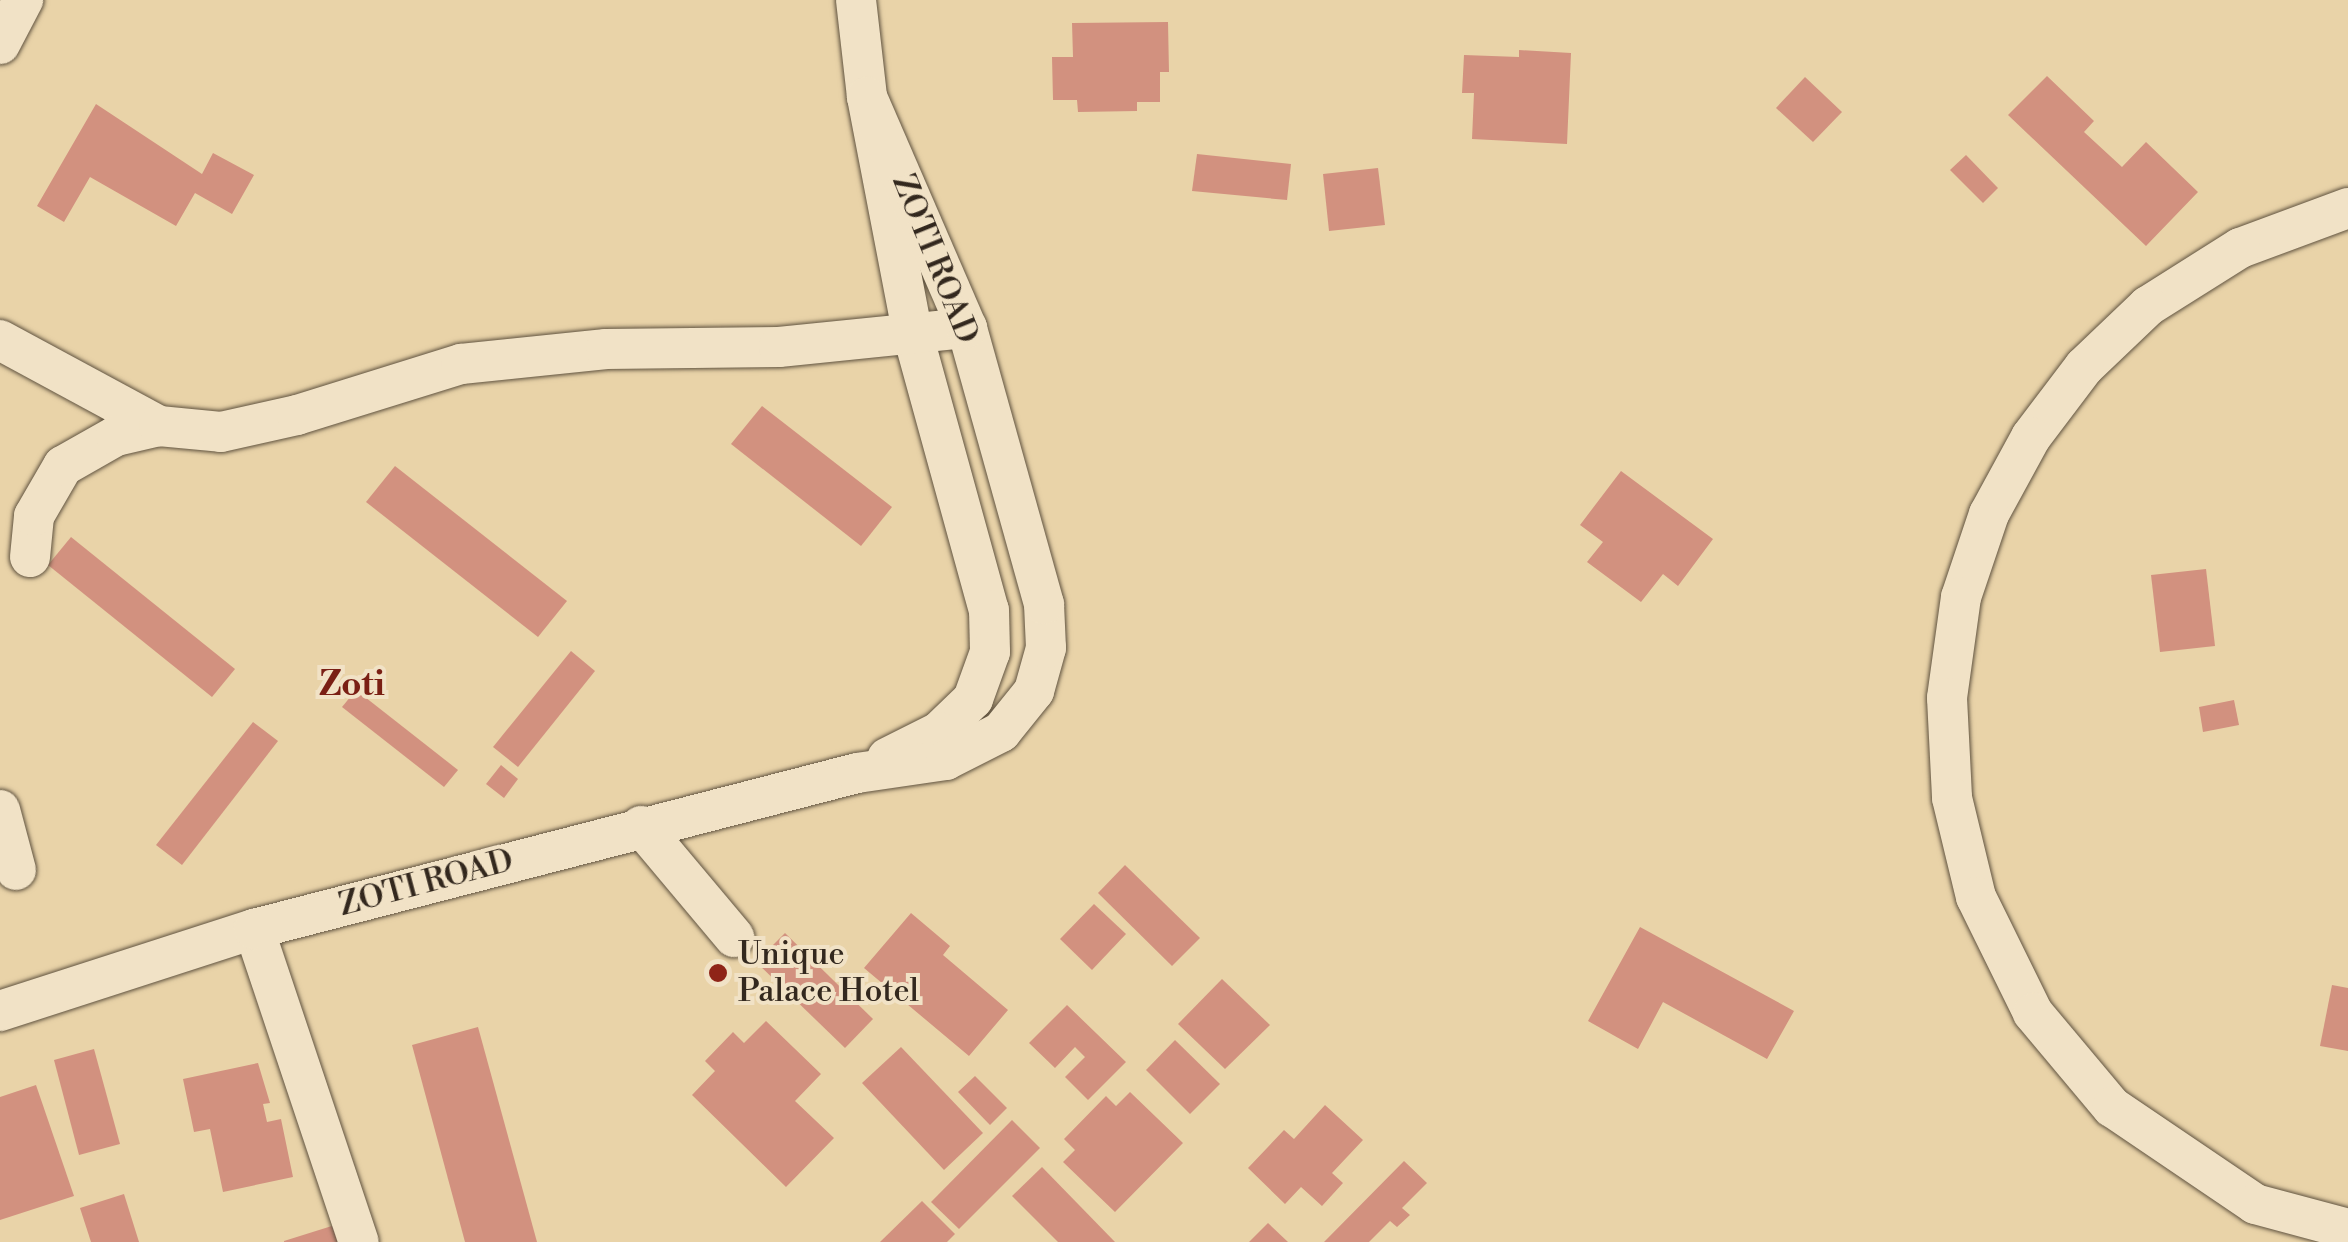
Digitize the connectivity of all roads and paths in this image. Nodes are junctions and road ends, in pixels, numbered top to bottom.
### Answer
1 (23, 0) edge
2 (856, 0) edge
3 (0, 44) edge
4 (866, 97) junction
5 (2348, 208) edge
6 (966, 328) junction
7 (913, 335) junction
8 (0, 340) edge
9 (159, 426) junction
10 (30, 558) dead end
11 (857, 773) junction
12 (0, 810) edge
13 (641, 826) junction
14 (16, 870) dead end
15 (254, 929) junction
16 (734, 936) dead end
17 (0, 1010) edge
18 (2348, 1230) edge
19 (359, 1242) edge

1 - 3 street
2 - 4 street, ZOTI ROAD
4 - 6 street, ZOTI ROAD
4 - 7 street, ZOTI ROAD
5 - 18 street
6 - 7 street
6 - 11 street, ZOTI ROAD
7 - 9 street
7 - 11 street, ZOTI ROAD
8 - 9 street
9 - 10 street
11 - 13 street, ZOTI ROAD
12 - 14 street
13 - 15 street, ZOTI ROAD
13 - 16 street
15 - 17 street, ZOTI ROAD
15 - 19 street

